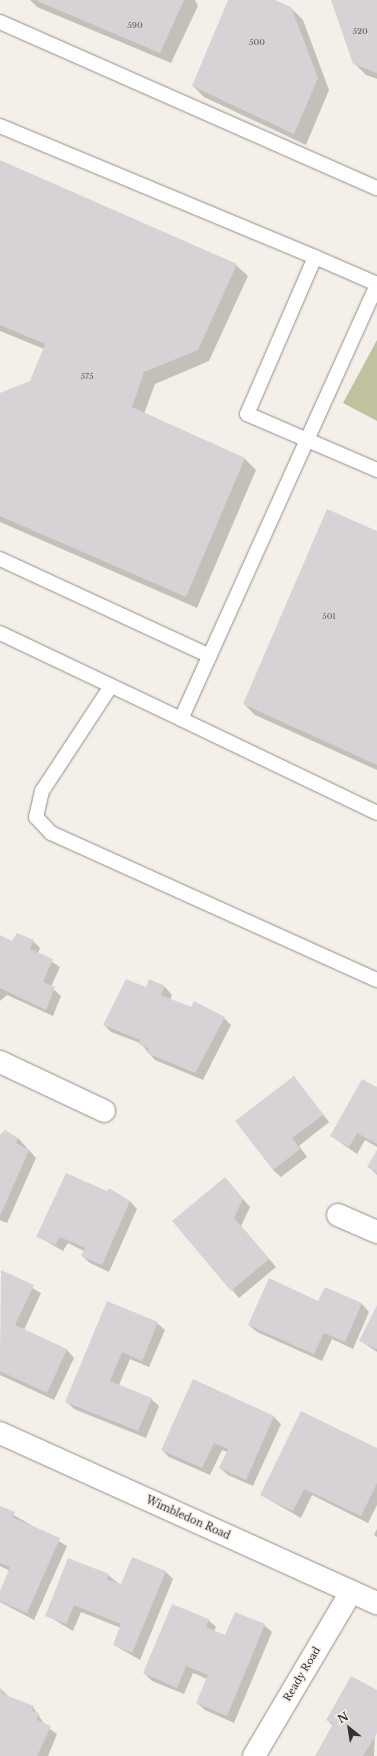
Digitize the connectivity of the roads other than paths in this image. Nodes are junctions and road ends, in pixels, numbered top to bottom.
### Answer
1 (0, 22) edge
2 (0, 126) edge
3 (377, 188) edge
4 (315, 257) junction
5 (377, 285) edge
6 (307, 440) junction
7 (377, 470) edge
8 (0, 560) edge
9 (0, 633) edge
10 (210, 656) junction
11 (111, 686) junction
12 (181, 719) junction
13 (377, 813) edge
14 (377, 980) edge
15 (0, 1062) edge
16 (104, 1111) dead end
17 (338, 1215) dead end
18 (377, 1232) edge
19 (0, 1433) edge
20 (351, 1592) junction
21 (377, 1603) edge
22 (254, 1756) edge

1 - 3 lane
2 - 4 lane
4 - 5 lane
4 - 6 lane
5 - 6 lane
6 - 7 lane
6 - 10 lane
8 - 10 lane
9 - 11 lane
10 - 12 lane
11 - 12 lane
11 - 14 lane
12 - 13 lane
15 - 16 street
17 - 18 street
19 - 20 street, Wimbledon Road
20 - 21 street, Wimbledon Road
20 - 22 street, Ready Road

